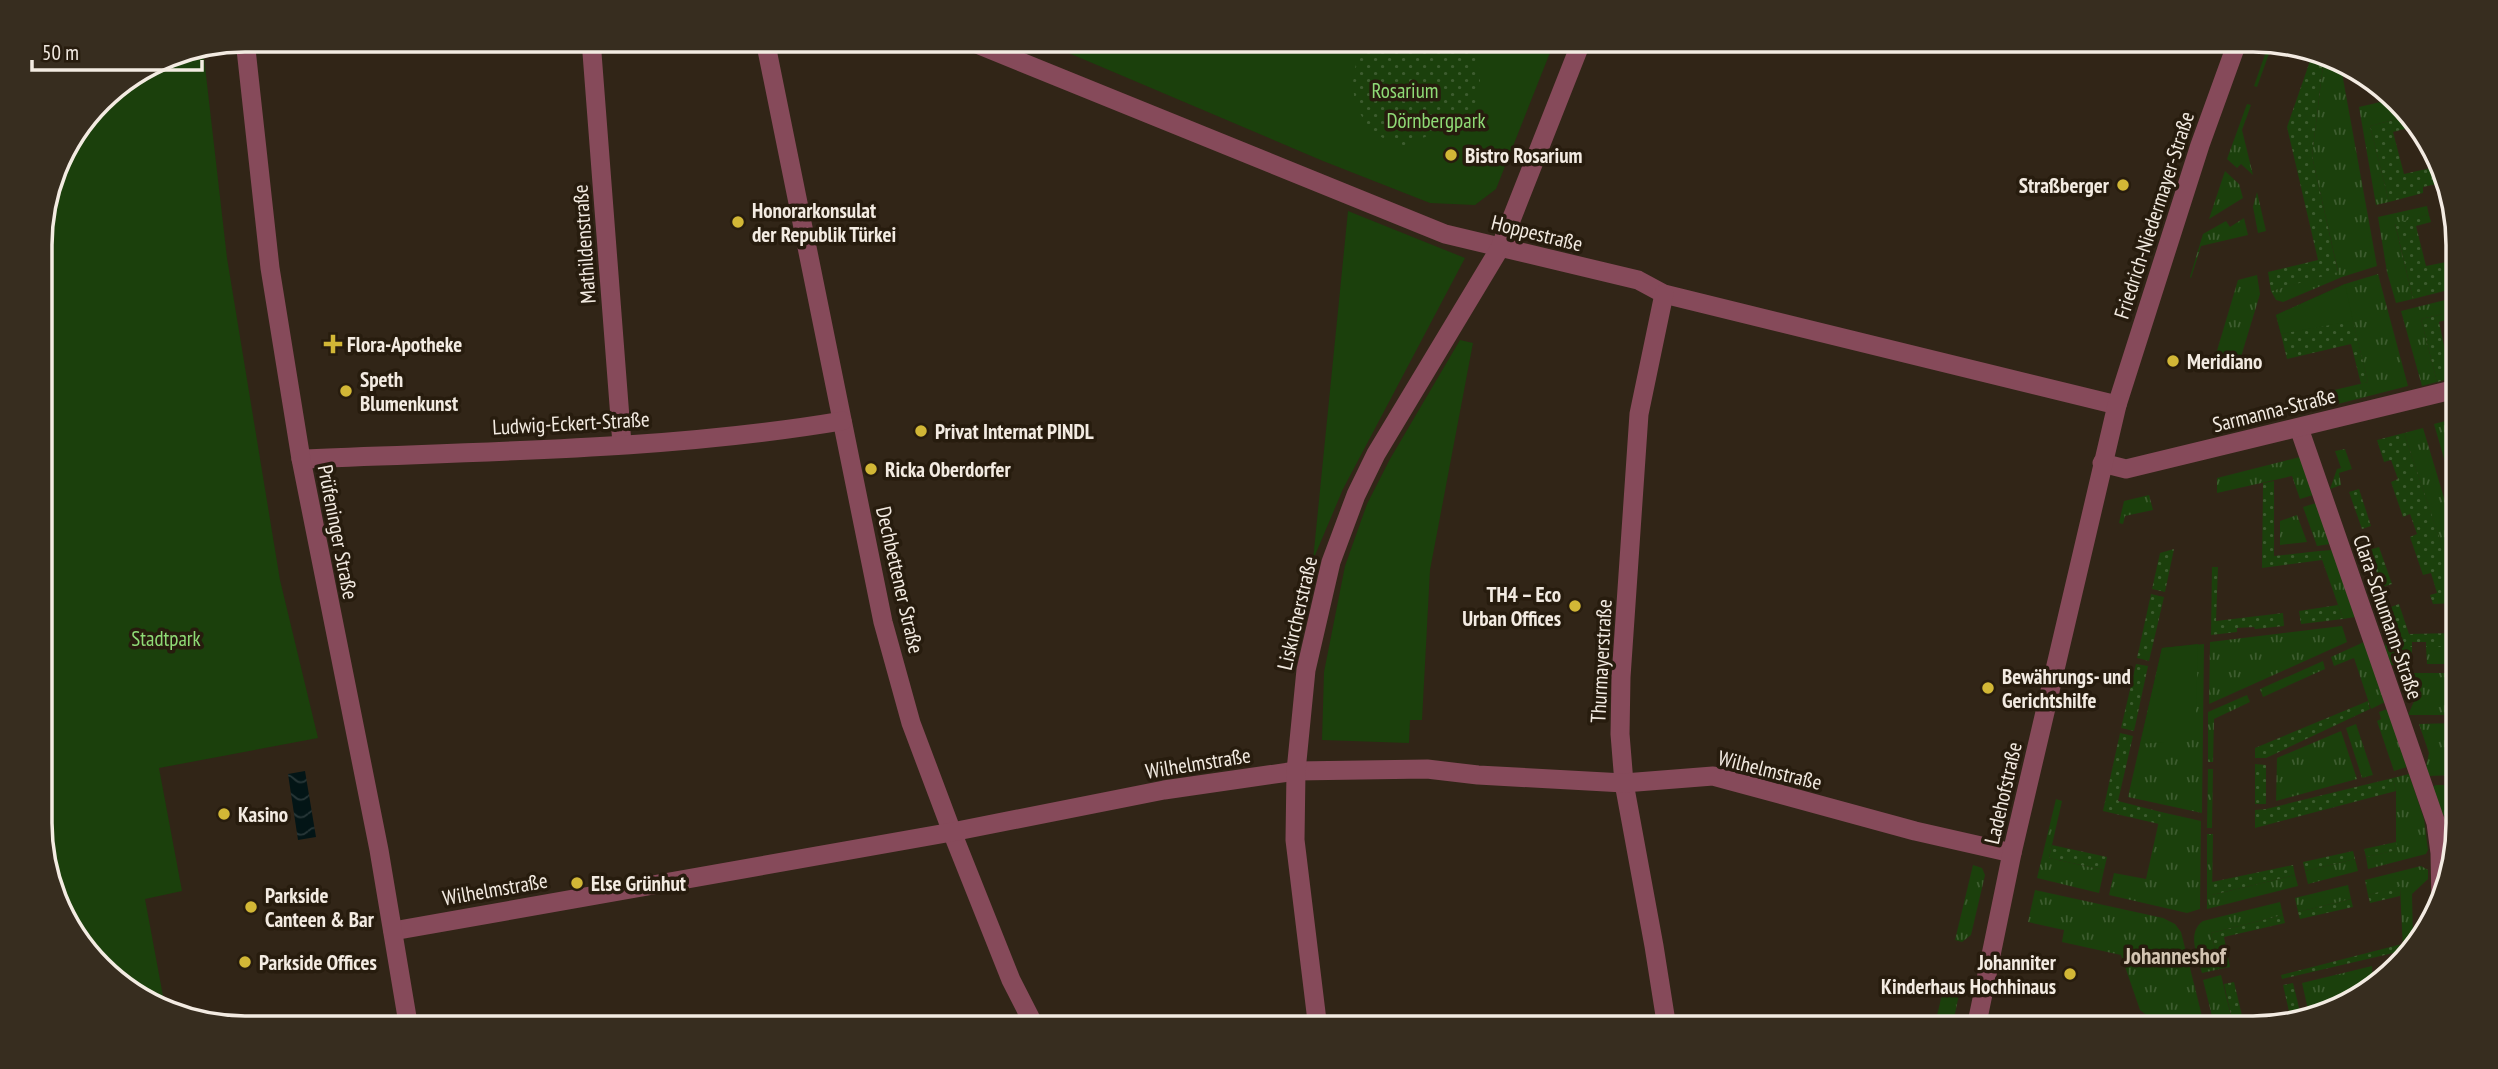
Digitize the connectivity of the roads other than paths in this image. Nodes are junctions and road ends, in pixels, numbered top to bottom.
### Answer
1 (1577, 52) edge
2 (2234, 52) edge
3 (246, 53) edge
4 (592, 53) edge
5 (768, 53) edge
6 (998, 53) edge
7 (1500, 248) junction
8 (1664, 294) junction
9 (2446, 391) edge
10 (2117, 404) junction
11 (842, 421) junction
12 (2299, 428) junction
13 (622, 444) junction
14 (301, 459) junction
15 (2102, 463) junction
16 (1296, 771) junction
17 (1624, 783) junction
18 (952, 832) junction
19 (2012, 853) junction
20 (2440, 867) edge
21 (393, 931) junction
22 (407, 1016) edge
23 (1029, 1016) edge
24 (1317, 1016) edge
25 (1665, 1016) edge
26 (1978, 1016) edge

1 - 7 street, Liskircherstraße
2 - 10 street, Friedrich-Niedermayer-Straße
3 - 14 street, Prüfeninger Straße
4 - 13 street, Mathildenstraße
5 - 11 street, Dechbettener Straße
6 - 7 street, Hoppestraße
7 - 8 street, Hoppestraße
7 - 16 street, Liskircherstraße
8 - 10 street, Hoppestraße
8 - 17 street, Thurmayerstraße
9 - 12 street, Sarmanna-Straße
10 - 15 street, Ladehofstraße
11 - 13 street, Ludwig-Eckert-Straße
11 - 18 street, Dechbettener Straße
12 - 15 street, Sarmanna-Straße
12 - 20 street, Clara-Schumann-Straße
13 - 14 street, Ludwig-Eckert-Straße
14 - 21 street, Prüfeninger Straße
15 - 19 street, Ladehofstraße
16 - 17 street, Wilhelmstraße
16 - 18 street, Wilhelmstraße
16 - 24 street, Liskircherstraße
17 - 19 street, Wilhelmstraße
17 - 25 street, Thurmayerstraße
18 - 21 street, Wilhelmstraße
18 - 23 street, Dechbettener Straße
19 - 26 street, Ladehofstraße
21 - 22 street, Prüfeninger Straße

